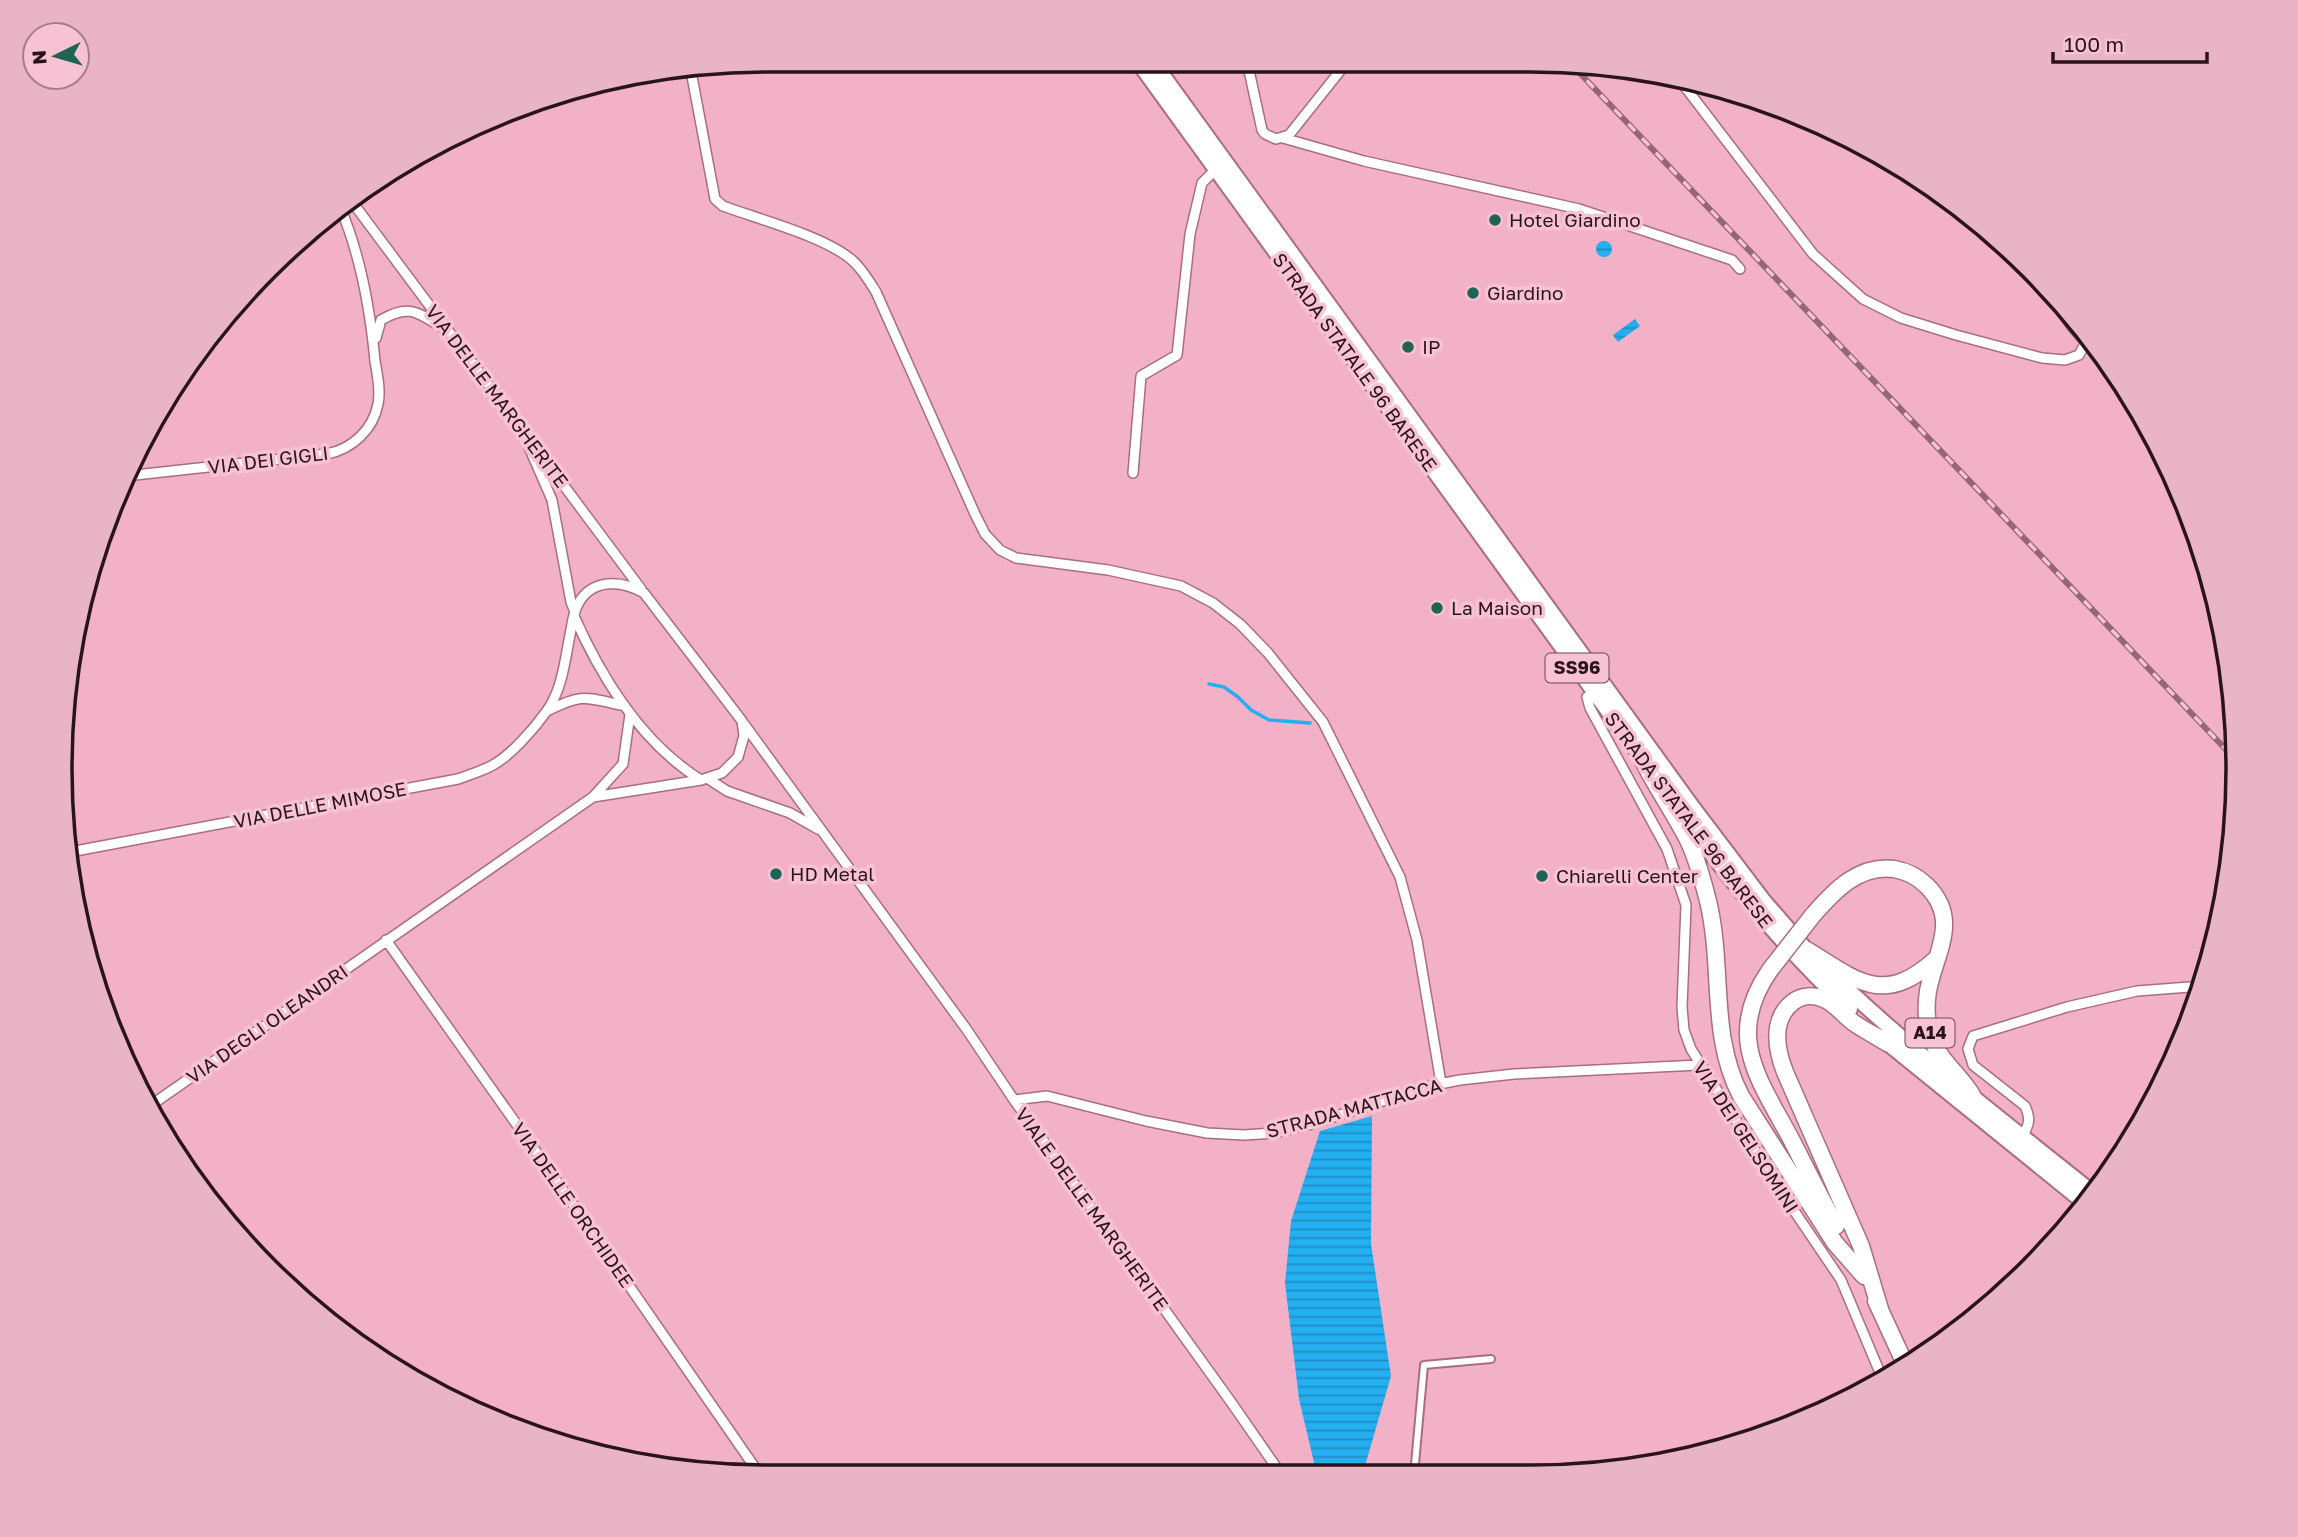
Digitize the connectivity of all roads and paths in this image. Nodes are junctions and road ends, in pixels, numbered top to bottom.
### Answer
1 (1145, 72) edge
2 (1160, 72) edge
3 (1249, 72) edge
4 (1339, 72) edge
5 (692, 76) edge
6 (1687, 90) edge
7 (1283, 138) junction
8 (1216, 169) junction
9 (356, 207) edge
10 (343, 216) edge
11 (1740, 269) dead end
12 (448, 331) junction
13 (2084, 347) edge
14 (374, 354) junction
15 (516, 424) junction
16 (1133, 473) dead end
17 (138, 474) edge
18 (644, 593) junction
19 (574, 614) junction
20 (1594, 693) junction
21 (627, 710) junction
22 (547, 711) junction
23 (742, 721) junction
24 (1640, 755) junction
25 (704, 779) junction
26 (593, 797) junction
27 (823, 831) junction
28 (77, 851) edge
29 (386, 940) junction
30 (904, 944) joint
31 (1807, 950) junction
32 (1936, 958) junction
33 (2191, 987) edge
34 (1886, 1043) junction
35 (1699, 1065) junction
36 (1441, 1083) junction
37 (1972, 1095) junction
38 (1014, 1100) junction
39 (157, 1101) edge
40 (2023, 1136) junction
41 (2086, 1187) edge
42 (2078, 1198) edge
43 (1864, 1276) junction
44 (1880, 1309) junction
45 (1902, 1357) edge
46 (1491, 1359) dead end
47 (1879, 1371) edge
48 (753, 1465) edge
49 (1274, 1465) edge
50 (1416, 1465) edge

1 - 8 main road, STRADA STATALE 96 BARESE / SS96
2 - 31 main road, STRADA STATALE 96 BARESE / SS96
3 - 7 street
4 - 7 street
5 - 36 street
6 - 13 street
7 - 11 street
8 - 16 street
8 - 20 main road, STRADA STATALE 96 BARESE / SS96
9 - 12 street, VIA DELLE MARGHERITE
10 - 14 street, VIA DEI GIGLI
12 - 14 street, VIA DEI GIGLI
12 - 15 street, VIA DELLE MARGHERITE
14 - 17 street, VIA DEI GIGLI
15 - 18 street, VIA DELLE MARGHERITE
15 - 19 street
18 - 19 street
18 - 23 street, VIA DELLE MARGHERITE
19 - 21 street
19 - 22 street
20 - 24 main road, STRADA STATALE 96 BARESE / SS96
20 - 35 street, VIA DEI GELSOMINI
21 - 22 street
21 - 25 street
21 - 26 street
22 - 28 street, VIA DELLE MIMOSE
23 - 25 street
23 - 27 street, VIA DELLE MARGHERITE
24 - 34 main road, STRADA STATALE 96 BARESE / SS96
24 - 43 highway
25 - 26 street
25 - 27 street
26 - 29 street, VIA DEGLI OLEANDRI
27 - 30 street, VIA DELLE MARGHERITE
29 - 39 street, VIA DEGLI OLEANDRI
29 - 48 street, VIA DELLE ORCHIDEE
30 - 38 street, VIALE DELLE MARGHERITE
31 - 32 highway
31 - 37 main road, STRADA STATALE 96 BARESE / SS96
32 - 37 highway, A14
32 - 43 highway, bridge
33 - 40 street
34 - 42 main road, STRADA STATALE 96 BARESE / SS96
34 - 44 highway
35 - 36 street, STRADA MATTACCA
35 - 47 street, VIA DEI GELSOMINI
36 - 38 street, STRADA MATTACCA
37 - 40 main road, STRADA STATALE 96 BARESE / SS96
38 - 49 street, VIALE DELLE MARGHERITE
40 - 41 main road, STRADA STATALE 96 BARESE / SS96
43 - 44 highway
44 - 45 highway
46 - 50 street

